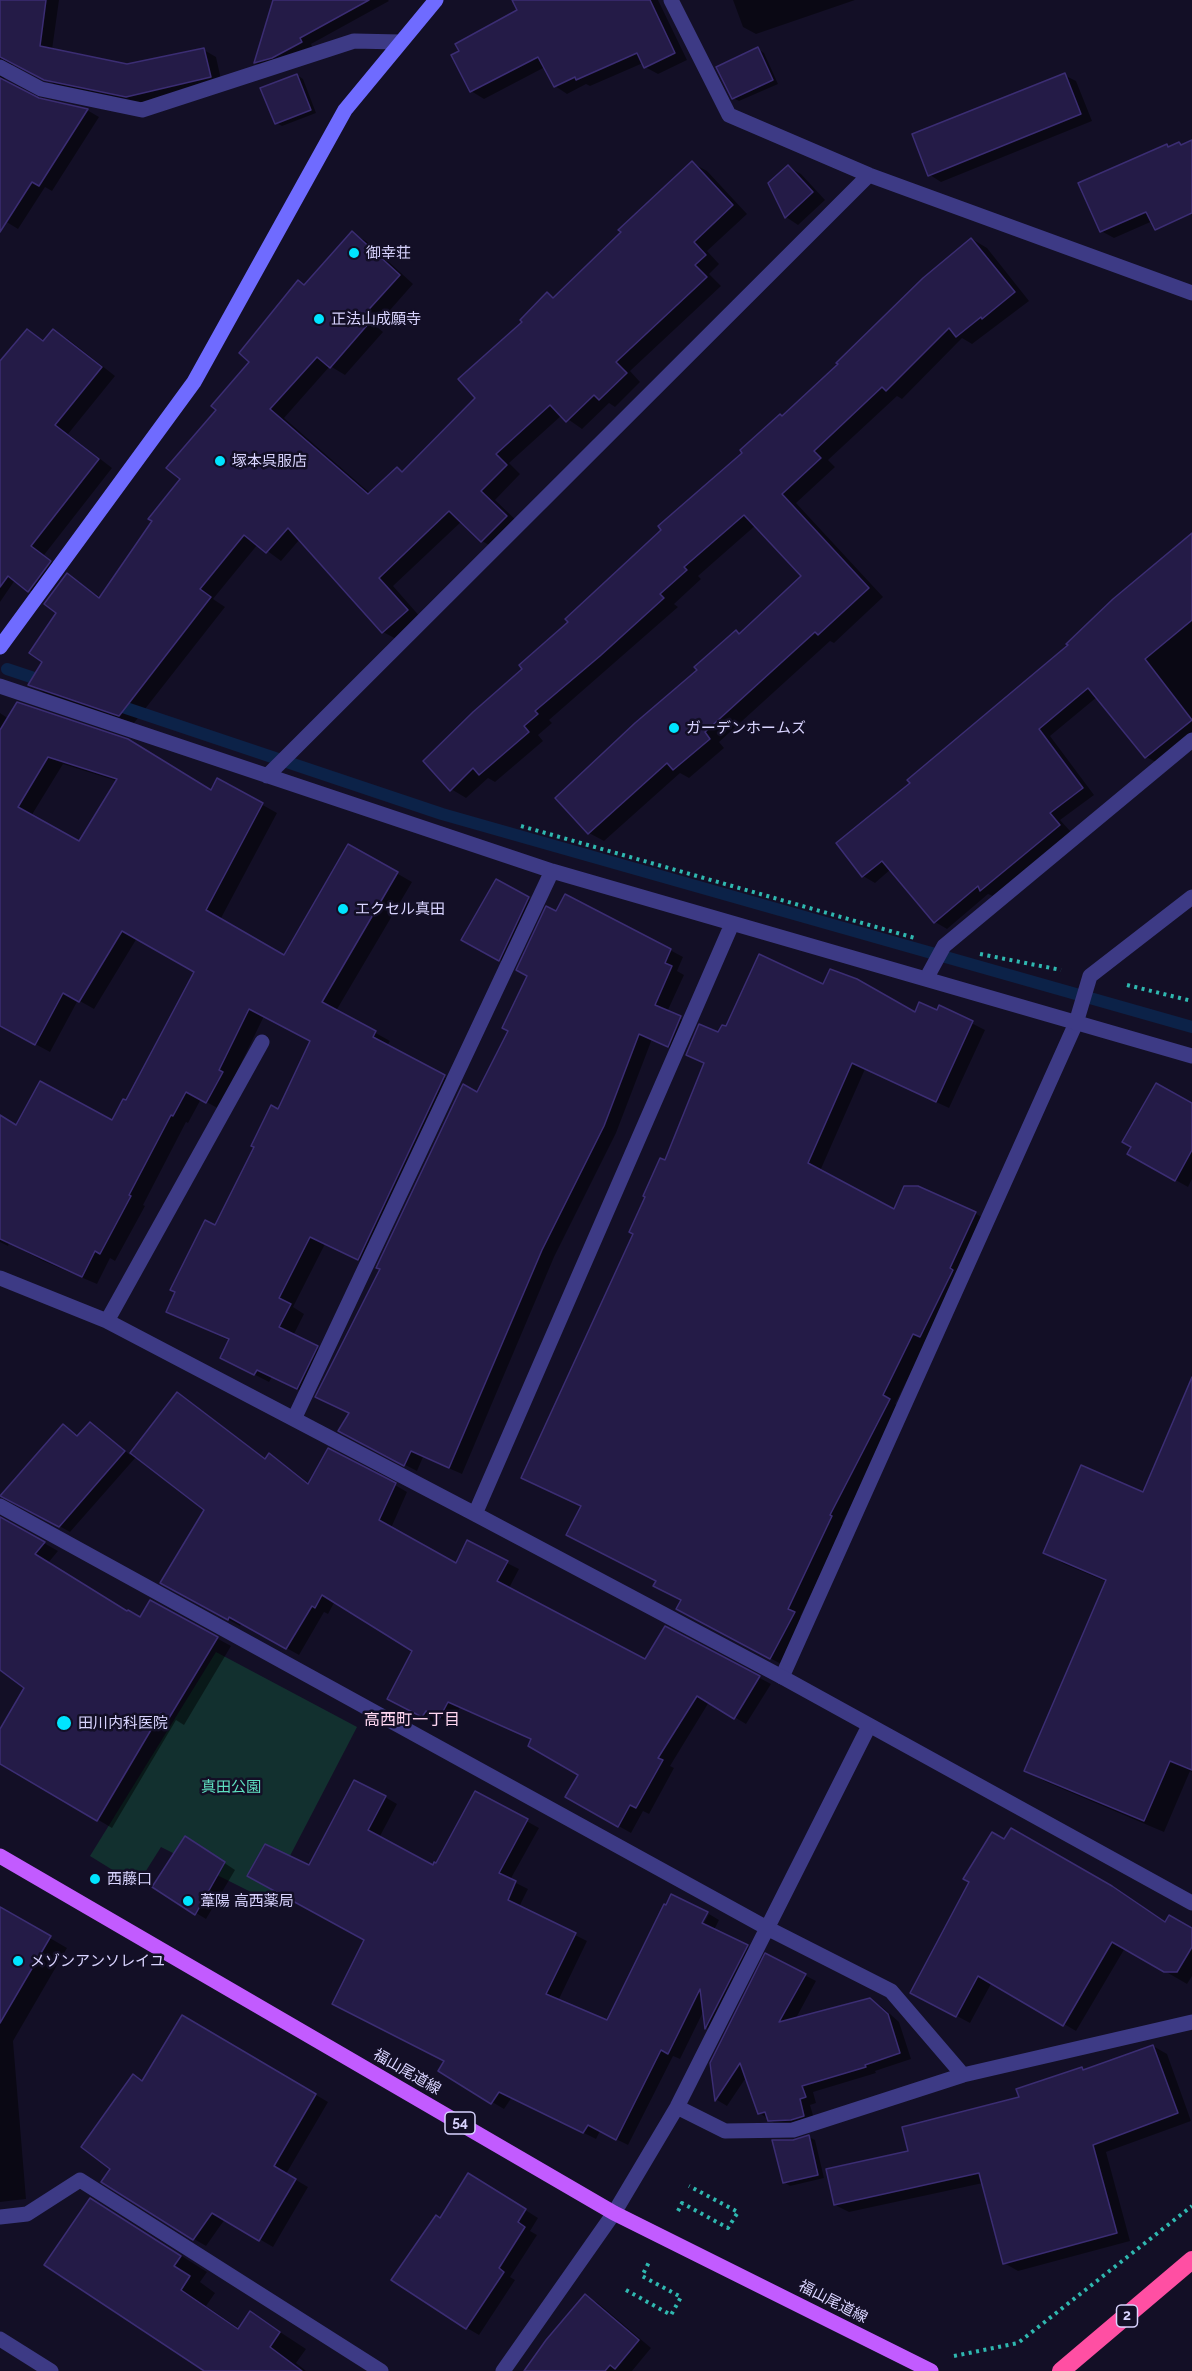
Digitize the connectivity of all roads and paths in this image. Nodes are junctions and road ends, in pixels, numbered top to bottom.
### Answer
1 (436, 0) edge
2 (671, 0) edge
3 (400, 42) junction
4 (0, 67) edge
5 (869, 175) junction
6 (1192, 293) edge
7 (0, 647) edge
8 (0, 686) edge
9 (1192, 740) edge
10 (267, 776) junction
11 (520, 826) dead end
12 (552, 871) junction
13 (1192, 897) edge
14 (732, 924) junction
15 (944, 946) junction
16 (1090, 976) junction
17 (926, 979) junction
18 (1192, 1001) edge
19 (1076, 1023) junction
20 (262, 1042) dead end
21 (1192, 1056) edge
22 (0, 1278) edge
23 (107, 1321) junction
24 (294, 1419) junction
25 (0, 1506) edge
26 (475, 1514) junction
27 (782, 1677) junction
28 (869, 1726) junction
29 (0, 1856) edge
30 (1192, 1903) edge
31 (767, 1928) junction
32 (1192, 2022) edge
33 (963, 2075) junction
34 (677, 2107) junction
35 (689, 2186) dead end
36 (682, 2203) dead end
37 (1192, 2205) edge
38 (615, 2213) junction
39 (0, 2217) edge
40 (1192, 2260) edge
41 (642, 2276) dead end
42 (627, 2290) dead end
43 (0, 2339) edge
44 (915, 2363) junction
45 (51, 2371) edge
46 (381, 2371) edge
47 (503, 2371) edge
48 (931, 2371) edge
49 (1061, 2371) edge

1 - 3 street
2 - 5 street
3 - 4 street
3 - 7 street
5 - 6 street
5 - 10 street
8 - 10 street
9 - 15 street
10 - 12 street
11 - 15 path
12 - 14 street
12 - 24 street
13 - 16 street
14 - 17 street
14 - 26 street
15 - 16 path
15 - 17 street
16 - 18 path
16 - 19 street
17 - 19 street
19 - 21 street
19 - 27 street
20 - 23 street
22 - 23 street
23 - 24 street
24 - 26 street
25 - 31 street
26 - 27 street
27 - 28 street
28 - 30 street
28 - 31 street
29 - 38 main road, 福山尾道線 / 54
31 - 33 street
31 - 34 street
32 - 33 street
33 - 34 street
34 - 38 street
35 - 36 path
37 - 44 path
38 - 44 main road, 福山尾道線 / 54
38 - 47 street
39 - 46 street
40 - 49 highway, 2
41 - 42 path
43 - 45 street
44 - 48 main road, 福山尾道線 / 54

